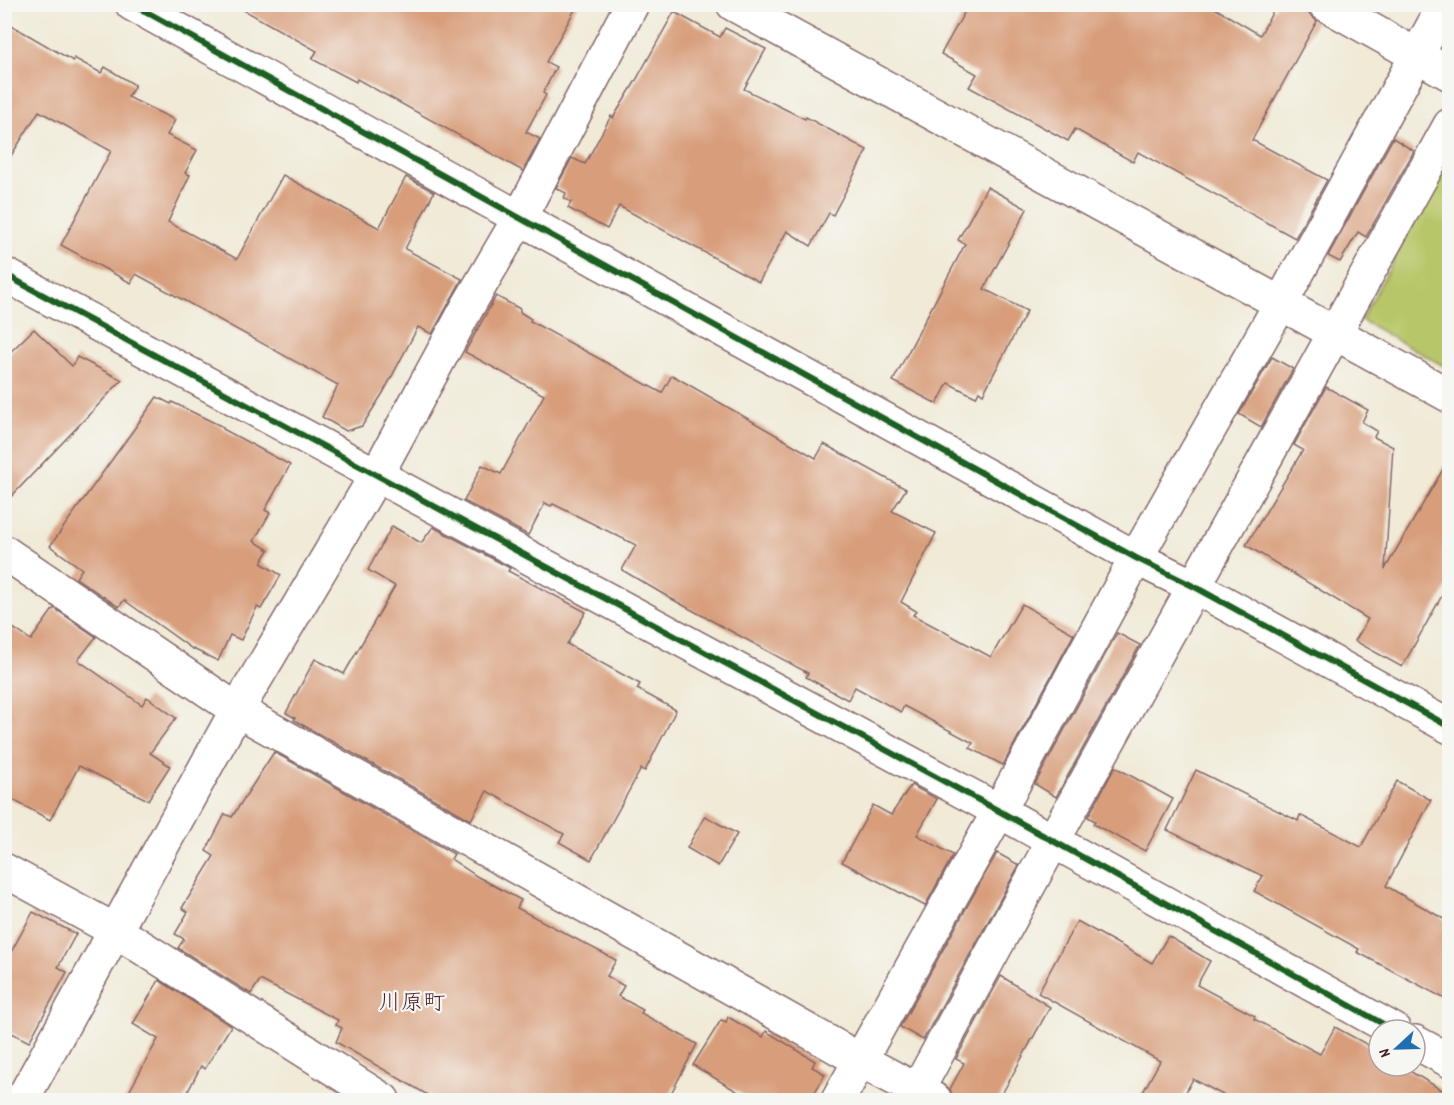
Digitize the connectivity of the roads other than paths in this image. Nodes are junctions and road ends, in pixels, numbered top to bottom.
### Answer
1 (132, 4) edge
2 (632, 4) edge
3 (733, 4) edge
4 (1325, 4) edge
5 (1445, 4) edge
6 (1418, 56) junction
7 (1449, 74) edge
8 (1449, 125) edge
9 (520, 217) junction
10 (4, 274) edge
11 (1281, 303) junction
12 (1335, 333) junction
13 (1449, 396) edge
14 (377, 474) junction
15 (4, 552) edge
16 (1136, 558) junction
17 (1195, 587) junction
18 (237, 710) junction
19 (1449, 727) edge
20 (999, 811) junction
21 (1053, 841) junction
22 (4, 870) edge
23 (116, 931) junction
24 (1372, 1018) edge
25 (1427, 1049) edge
26 (860, 1060) junction
27 (1449, 1061) edge
28 (922, 1097) edge
29 (22, 1101) edge
30 (383, 1101) edge
31 (838, 1101) edge

1 - 9 street
2 - 9 street
3 - 11 street
4 - 6 street
5 - 6 street
6 - 7 street
6 - 11 street
8 - 12 street
9 - 14 street
9 - 16 street
10 - 14 street
11 - 12 street
11 - 16 street
12 - 13 street
12 - 17 street
14 - 18 street
14 - 20 street
15 - 18 street
16 - 17 street
16 - 20 street
17 - 19 street
17 - 21 street
18 - 23 street
18 - 26 street
20 - 21 street
20 - 26 street
21 - 24 street
21 - 28 street
22 - 23 street
23 - 29 street
23 - 30 street
25 - 27 street
26 - 28 street
26 - 31 street

